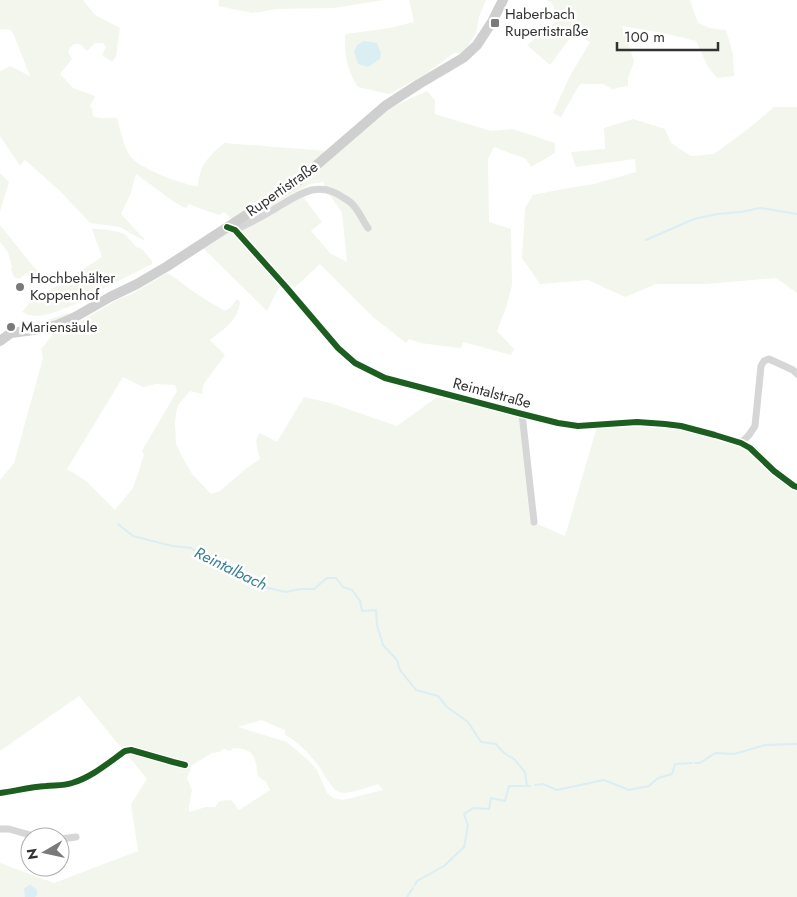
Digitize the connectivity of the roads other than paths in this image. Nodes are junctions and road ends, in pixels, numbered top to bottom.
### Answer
1 (503, 0) edge
2 (231, 228) junction
3 (368, 228) dead end
4 (0, 341) edge
5 (797, 374) edge
6 (522, 414) junction
7 (741, 442) junction
8 (797, 487) edge
9 (534, 522) dead end
10 (185, 765) dead end
11 (0, 793) edge
12 (0, 829) edge
13 (20, 833) edge
14 (76, 837) dead end
15 (70, 838) edge

1 - 2 main road, Rupertistraße
2 - 3 street
2 - 4 main road, Rupertistraße
2 - 6 street, Reintalstraße
5 - 7 street
6 - 7 street, Reintalstraße
6 - 9 street, Reintalstraße
7 - 8 street, Reintalstraße
10 - 11 street
12 - 13 street
14 - 15 street

